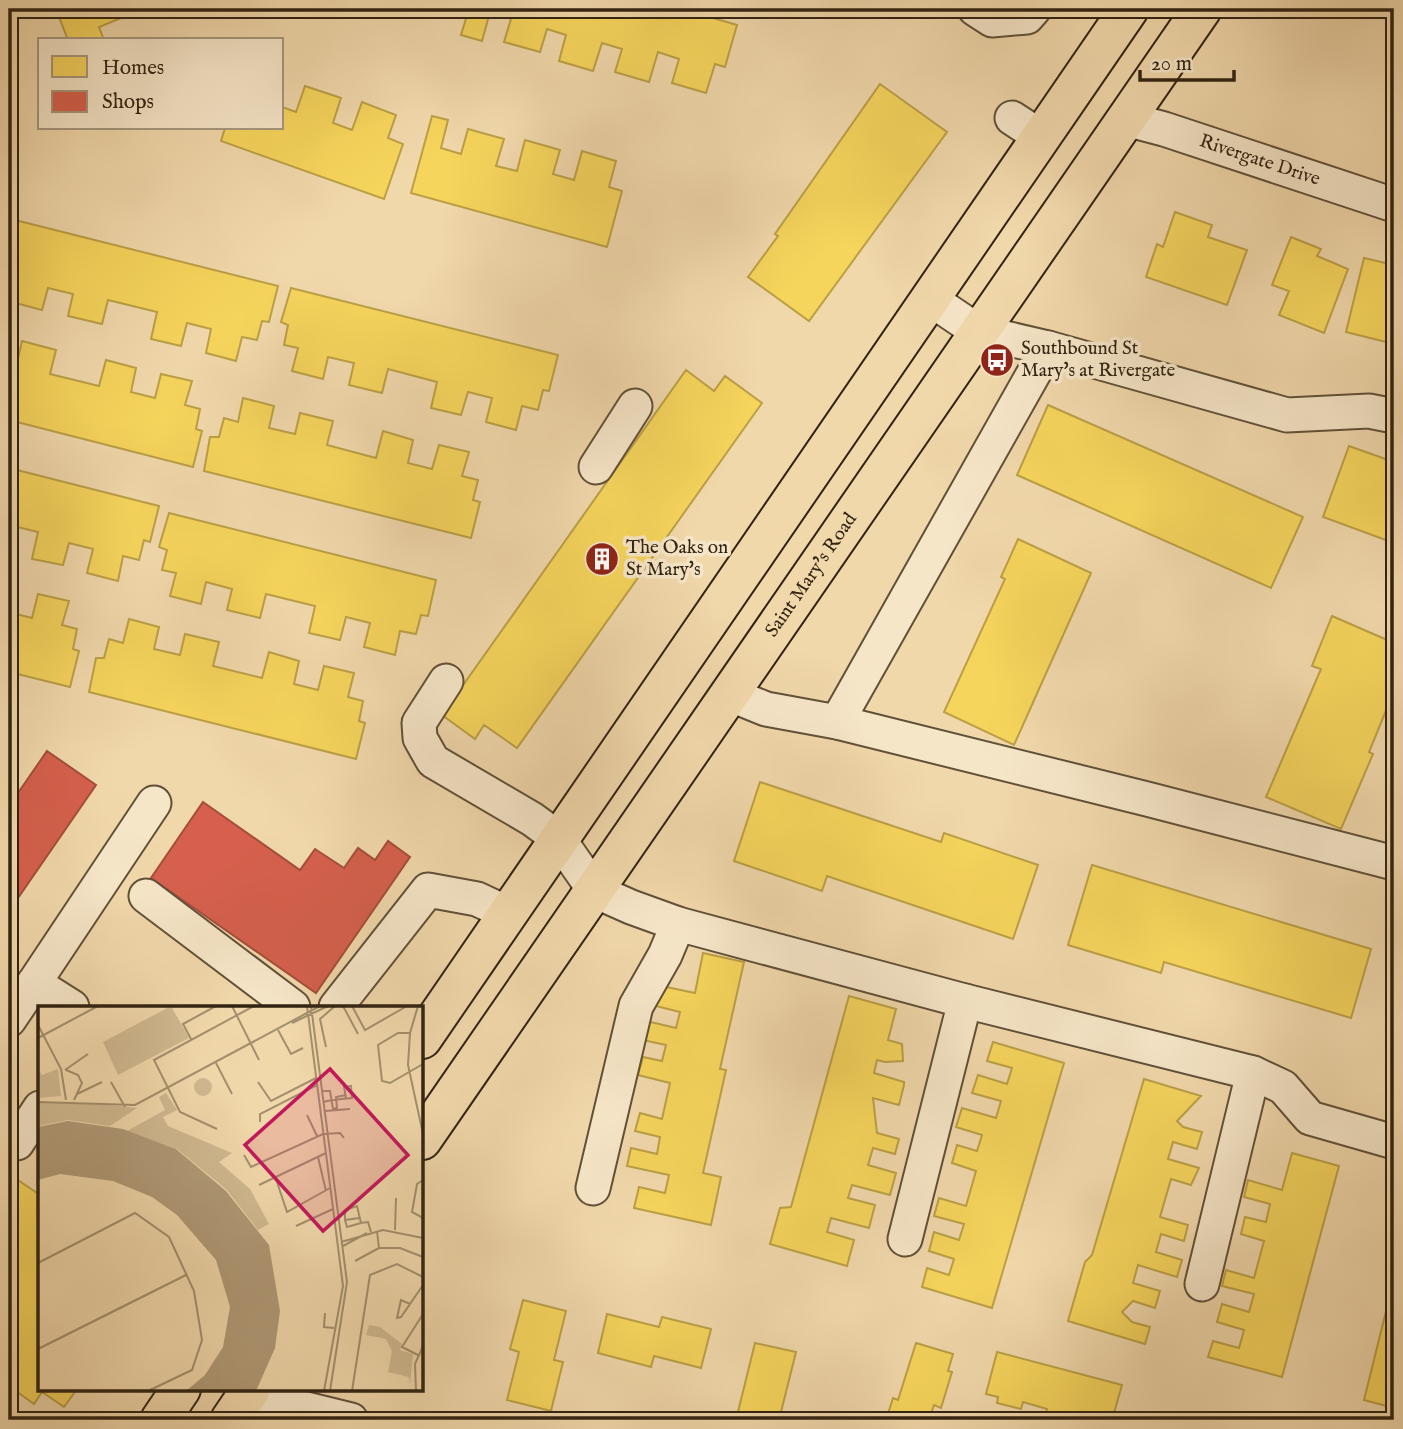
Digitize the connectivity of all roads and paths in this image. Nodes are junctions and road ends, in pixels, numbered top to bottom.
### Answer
1 (975, 9) edge
2 (1034, 9) edge
3 (1129, 9) edge
4 (1202, 9) edge
5 (1126, 119) junction
6 (1394, 205) edge
7 (930, 299) junction
8 (979, 332) junction
9 (1048, 348) junction
10 (635, 406) dead end
11 (1394, 416) edge
12 (596, 467) dead end
13 (446, 681) dead end
14 (729, 694) junction
15 (837, 722) junction
16 (154, 803) dead end
17 (558, 838) junction
18 (1394, 863) edge
19 (595, 891) junction
20 (146, 896) dead end
21 (507, 913) junction
22 (678, 924) junction
23 (34, 983) junction
24 (965, 1002) junction
25 (70, 1006) edge
26 (292, 1006) edge
27 (337, 1006) edge
28 (9, 1020) edge
29 (424, 1036) edge
30 (1254, 1073) junction
31 (38, 1111) edge
32 (424, 1137) edge
33 (9, 1138) edge
34 (1394, 1142) edge
35 (593, 1188) dead end
36 (905, 1239) dead end
37 (1202, 1284) dead end
38 (180, 1390) edge
39 (244, 1400) edge
40 (159, 1420) edge
41 (351, 1420) edge

1 - 2 street
3 - 7 main road
4 - 5 main road, Saint Mary’s Road
5 - 6 street, Rivergate Drive
5 - 8 main road, Saint Mary’s Road
7 - 8 street
7 - 17 main road
8 - 9 street
8 - 14 main road, Saint Mary’s Road
9 - 11 street
9 - 15 street
10 - 12 street
13 - 17 street
14 - 15 street
14 - 19 main road, Saint Mary’s Road
15 - 18 street
16 - 23 street
17 - 19 street
17 - 21 main road
19 - 22 street
19 - 32 main road, Saint Mary’s Road
20 - 26 street
21 - 27 street
21 - 29 main road
22 - 24 street
22 - 35 street
23 - 25 street
23 - 28 street
24 - 30 street
24 - 36 street
30 - 34 street
30 - 37 street
31 - 33 street
38 - 40 main road
39 - 41 street

